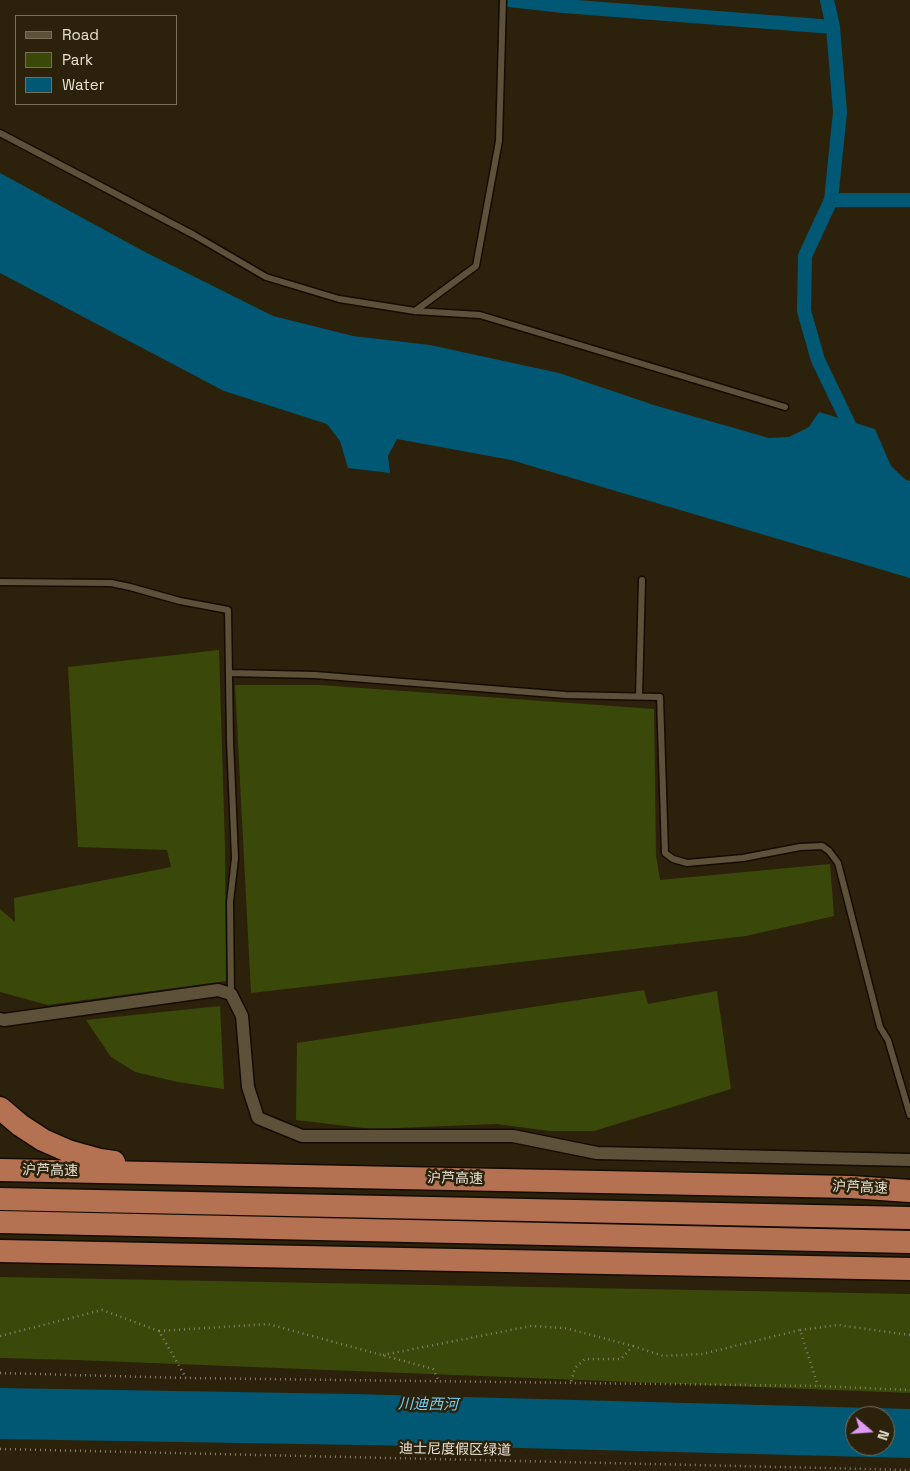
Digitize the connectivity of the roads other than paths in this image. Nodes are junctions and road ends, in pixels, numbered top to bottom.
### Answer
1 (503, 0) edge
2 (0, 132) edge
3 (415, 311) junction
4 (785, 407) dead end
5 (642, 580) dead end
6 (0, 582) edge
7 (229, 673) junction
8 (639, 696) junction
9 (231, 994) junction
10 (0, 1019) edge
11 (0, 1108) edge
12 (910, 1115) edge
13 (910, 1160) edge
14 (0, 1170) edge
15 (400, 1178) junction
16 (910, 1191) edge
17 (0, 1199) edge
18 (910, 1218) edge
19 (0, 1222) edge
20 (910, 1242) edge
21 (0, 1251) edge
22 (239, 1256) junction
23 (0, 1260) edge
24 (910, 1269) edge

1 - 3 lane
2 - 3 lane
3 - 4 lane
5 - 8 lane
6 - 7 lane
7 - 8 lane
7 - 9 lane
8 - 12 lane
9 - 10 street
9 - 13 street
11 - 15 highway
14 - 15 highway, 沪芦高速
15 - 16 highway, 沪芦高速
17 - 18 highway, 沪芦高速
19 - 20 highway
21 - 22 highway
22 - 23 highway
22 - 24 highway

